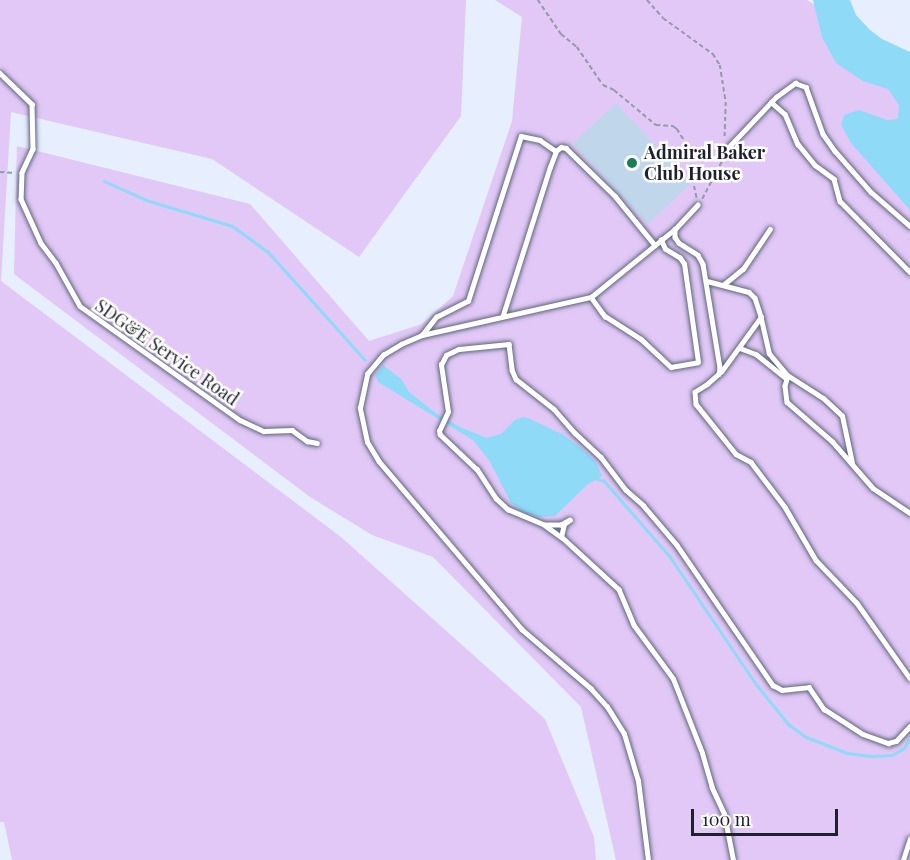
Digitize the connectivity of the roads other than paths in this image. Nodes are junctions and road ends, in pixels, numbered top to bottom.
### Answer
1 (0, 74) edge
2 (771, 102) junction
3 (556, 151) junction
4 (723, 153) road end
5 (697, 205) road end
6 (910, 226) edge
7 (675, 229) junction
8 (770, 229) dead end
9 (661, 240) junction
10 (655, 245) junction
11 (910, 272) edge
12 (707, 281) junction
13 (723, 285) junction
14 (591, 297) junction
15 (503, 315) junction
16 (761, 317) junction
17 (422, 335) junction
18 (740, 348) junction
19 (719, 374) junction
20 (787, 377) junction
21 (317, 443) dead end
22 (852, 463) junction
23 (910, 513) edge
24 (544, 525) junction
25 (561, 537) junction
26 (910, 678) edge
27 (910, 726) edge
28 (910, 839) edge
29 (648, 860) edge
30 (733, 860) edge
31 (903, 860) edge

1 - 21 lane, SDG&E Service Road
2 - 4 lane
2 - 6 lane
2 - 11 lane
3 - 10 lane
3 - 15 lane
3 - 17 lane
5 - 7 lane
7 - 9 lane
7 - 12 lane
8 - 13 lane
9 - 10 lane
9 - 14 lane
10 - 14 lane
12 - 13 lane
12 - 19 lane
13 - 16 lane
14 - 15 lane
15 - 17 lane
16 - 18 lane
16 - 20 lane
17 - 29 lane
18 - 19 lane
18 - 20 lane
19 - 26 lane
20 - 22 lane
20 - 22 lane
22 - 23 lane
24 - 25 lane
24 - 25 lane
24 - 27 lane
25 - 30 lane
28 - 31 lane

